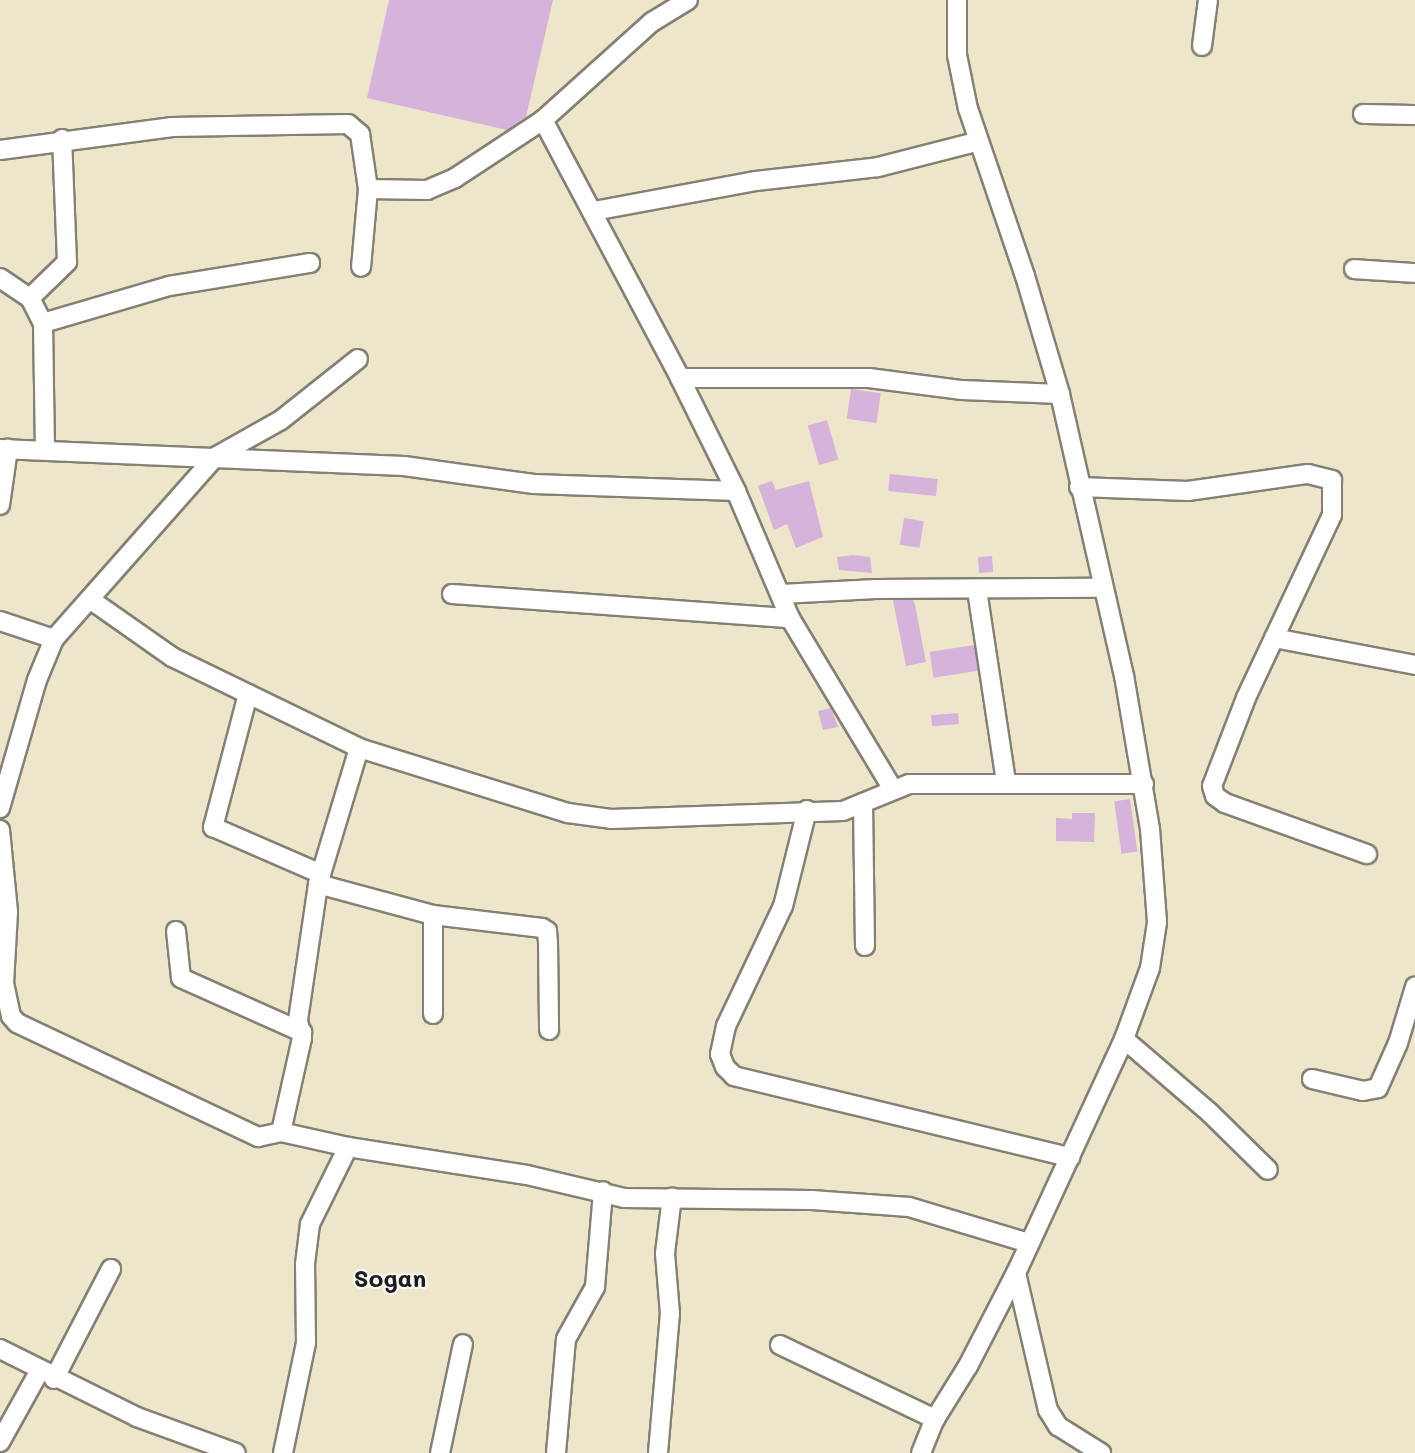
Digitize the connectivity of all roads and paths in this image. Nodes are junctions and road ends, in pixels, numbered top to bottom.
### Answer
1 (688, 0) edge
2 (957, 0) edge
3 (1208, 0) edge
4 (1202, 46) dead end
5 (1363, 114) dead end
6 (1415, 115) edge
7 (543, 120) junction
8 (62, 139) junction
9 (976, 142) junction
10 (0, 150) edge
11 (368, 189) junction
12 (594, 211) junction
13 (310, 263) dead end
14 (361, 267) dead end
15 (1354, 269) dead end
16 (1415, 273) edge
17 (0, 278) edge
18 (30, 298) junction
19 (43, 323) junction
20 (358, 359) dead end
21 (680, 378) junction
22 (1059, 394) junction
23 (4, 449) edge
24 (45, 449) junction
25 (215, 457) junction
26 (1079, 487) junction
27 (735, 491) junction
28 (0, 505) edge
29 (1101, 588) junction
30 (977, 590) junction
31 (452, 594) dead end
32 (781, 594) junction
33 (91, 600) junction
34 (790, 618) junction
35 (0, 621) edge
36 (1274, 638) junction
37 (54, 639) junction
38 (1415, 665) edge
39 (248, 694) junction
40 (359, 748) junction
41 (1006, 782) junction
42 (1144, 784) junction
43 (892, 788) junction
44 (863, 803) junction
45 (0, 808) edge
46 (807, 810) junction
47 (0, 830) edge
48 (1367, 854) dead end
49 (320, 879) junction
50 (433, 915) junction
51 (176, 931) dead end
52 (865, 946) dead end
53 (2, 963) edge
54 (1415, 987) edge
55 (433, 1014) dead end
56 (549, 1029) dead end
57 (302, 1032) junction
58 (1124, 1039) junction
59 (1312, 1079) dead end
60 (281, 1131) junction
61 (348, 1147) junction
62 (1070, 1157) junction
63 (1269, 1170) dead end
64 (603, 1191) junction
65 (672, 1197) junction
66 (1029, 1243) junction
67 (111, 1269) dead end
68 (1016, 1273) junction
69 (463, 1344) dead end
70 (780, 1345) dead end
71 (0, 1349) edge
72 (47, 1375) junction
73 (935, 1419) junction
74 (0, 1442) edge
75 (236, 1453) edge
76 (283, 1453) edge
77 (440, 1453) edge
78 (556, 1453) edge
79 (658, 1453) edge
80 (921, 1453) edge
81 (1101, 1453) edge

1 - 7 street
2 - 9 street
3 - 4 street
5 - 6 street
7 - 11 street
7 - 12 street
8 - 10 street
8 - 11 street
8 - 18 street
9 - 12 street
9 - 22 street
11 - 14 street
12 - 21 street
13 - 19 street
15 - 16 street
17 - 18 street
18 - 19 street
19 - 24 street
20 - 25 street
21 - 22 street
21 - 27 street
22 - 26 street
23 - 24 street
23 - 28 street
24 - 25 street
25 - 27 street
25 - 33 street
26 - 29 street
26 - 36 street
27 - 32 street
29 - 30 street
29 - 42 street
30 - 32 street
30 - 41 street
31 - 34 street
32 - 34 street
33 - 37 street
33 - 39 street
34 - 43 street
35 - 37 street
36 - 38 street
36 - 48 street
37 - 45 street
39 - 40 street
39 - 49 street
40 - 46 street
40 - 49 street
41 - 42 street
41 - 43 street
42 - 58 street
43 - 44 street
44 - 46 street
44 - 52 street
46 - 62 street
47 - 53 street
49 - 50 street
49 - 57 street
50 - 55 street
50 - 56 street
51 - 57 street
53 - 60 street
54 - 59 street
57 - 60 street
58 - 62 street
58 - 63 street
60 - 61 street
61 - 64 street
61 - 76 street
62 - 66 street
64 - 65 street
64 - 78 street
65 - 66 street
65 - 79 street
66 - 68 street
67 - 72 street
68 - 73 street
68 - 81 street
69 - 77 street
70 - 73 street
71 - 72 street
72 - 74 street
72 - 75 street
73 - 80 street

